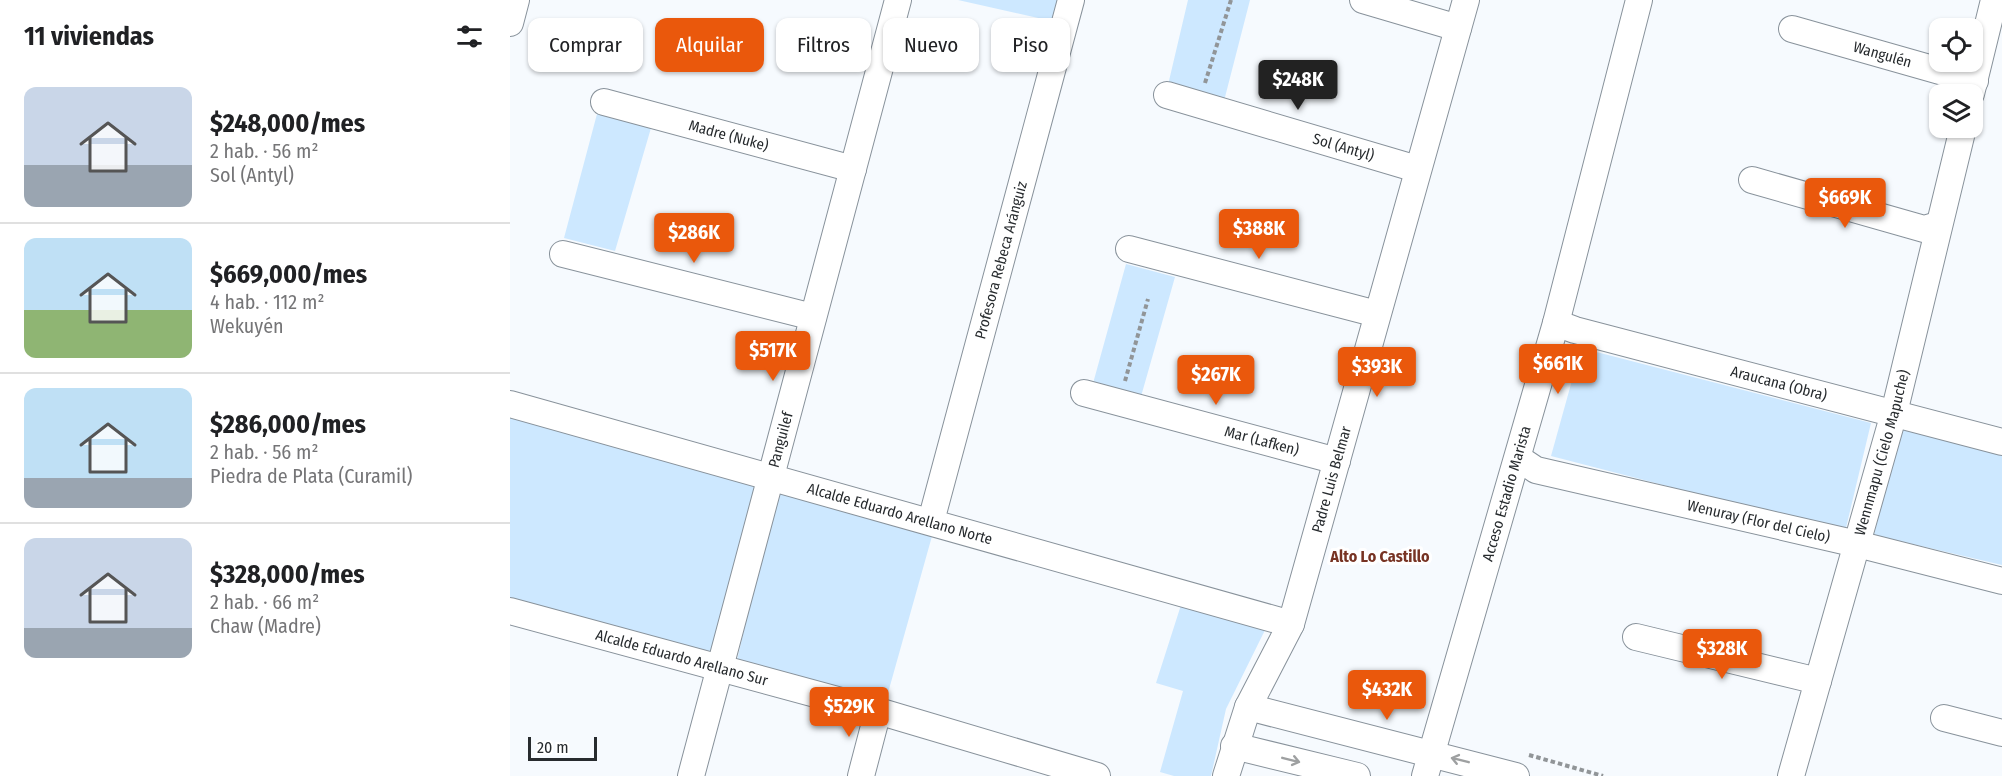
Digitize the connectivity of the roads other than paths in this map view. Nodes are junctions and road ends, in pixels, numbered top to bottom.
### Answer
1 (516, 0) edge
2 (898, 0) edge
3 (1071, 0) edge
4 (1363, 0) edge
5 (1466, 0) edge
6 (1639, 0) edge
7 (1994, 0) edge
8 (510, 23) edge
9 (1458, 28) junction
10 (1792, 28) dead end
11 (1961, 84) edge
12 (1974, 84) edge
13 (1167, 95) dead end
14 (604, 102) dead end
15 (1960, 138) edge
16 (853, 169) junction
17 (1417, 169) junction
18 (1752, 180) dead end
19 (1938, 225) junction
20 (1129, 249) dead end
21 (563, 254) dead end
22 (1377, 314) junction
23 (813, 317) junction
24 (1556, 323) junction
25 (1084, 393) dead end
26 (510, 404) edge
27 (1894, 413) junction
28 (2002, 442) edge
29 (1518, 458) junction
30 (1337, 461) junction
31 (771, 476) junction
32 (931, 521) junction
33 (1857, 544) junction
34 (2002, 581) edge
35 (510, 611) edge
36 (1291, 624) junction
37 (1636, 637) dead end
38 (720, 668) junction
39 (1818, 681) junction
40 (1248, 707) junction
41 (878, 711) junction
42 (1944, 718) dead end
43 (2002, 733) edge
44 (1234, 746) junction
45 (1428, 765) edge
46 (1044, 769) edge
47 (691, 776) edge
48 (861, 776) edge
49 (1097, 776) edge
50 (1226, 776) edge
51 (1357, 776) edge
52 (1516, 776) edge
53 (1791, 776) edge

1 - 8 street
2 - 16 street, Panguilef
3 - 32 street, Profesora Rebeca Aránguiz
4 - 9 street
5 - 9 street, Padre Luis Belmar
6 - 24 street, Acceso Estadio Marista
7 - 12 street
9 - 17 street, Padre Luis Belmar
10 - 11 street, Wangulén
13 - 17 street, Sol (Antyl)
14 - 16 street, Madre (Nuke)
15 - 19 street, Wennmapu (Cielo Mapuche)
16 - 23 street, Panguilef
17 - 22 street, Padre Luis Belmar
18 - 19 street
19 - 27 street, Wennmapu (Cielo Mapuche)
20 - 22 street
21 - 23 street
22 - 30 street, Padre Luis Belmar
23 - 31 street, Panguilef
24 - 27 street, Araucana (Obra)
24 - 29 street, Acceso Estadio Marista
25 - 30 street, Mar (Lafken)
26 - 31 street, Alcalde Eduardo Arellano Norte
27 - 28 street, Araucana (Obra)
27 - 33 street, Wennmapu (Cielo Mapuche)
29 - 33 street, Wenuray (Flor del Cielo)
29 - 45 street, Acceso Estadio Marista
30 - 36 street, Padre Luis Belmar
31 - 32 street, Alcalde Eduardo Arellano Norte
31 - 38 street, Panguilef
32 - 36 street, Alcalde Eduardo Arellano Norte
33 - 34 street, Wenuray (Flor del Cielo)
33 - 39 street, Wennmapu (Cielo Mapuche)
35 - 38 street, Alcalde Eduardo Arellano Sur
36 - 40 street, Padre Luis Belmar
37 - 39 street
38 - 41 street, Alcalde Eduardo Arellano Sur
38 - 47 street, Panguilef
39 - 53 street, Wennmapu (Cielo Mapuche)
40 - 44 street, Padre Luis Belmar
40 - 45 street
41 - 46 street, Alcalde Eduardo Arellano Sur
41 - 48 street
42 - 43 street
44 - 50 street, Padre Luis Belmar
44 -> 51 street
52 -> 45 street
46 - 49 street, Alcalde Eduardo Arellano Sur

